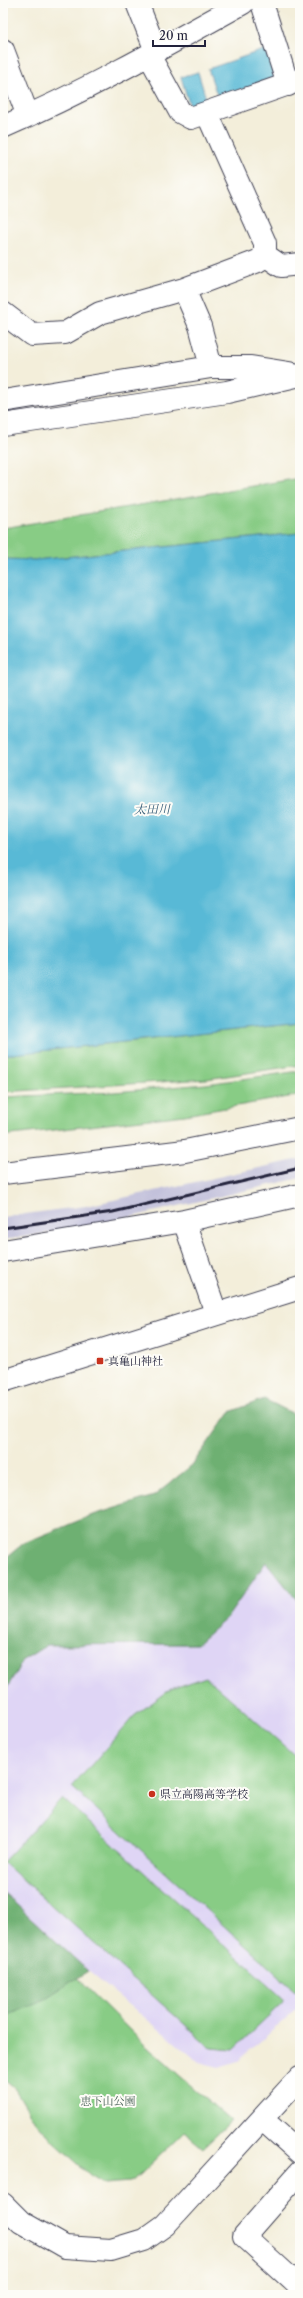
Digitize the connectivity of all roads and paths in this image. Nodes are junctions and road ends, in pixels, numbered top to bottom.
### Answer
1 (137, 3) edge
2 (242, 3) edge
3 (262, 3) edge
4 (3, 50) edge
5 (152, 53) junction
6 (294, 82) edge
7 (207, 113) junction
8 (28, 116) junction
9 (3, 127) edge
10 (265, 255) junction
11 (300, 264) edge
12 (184, 289) junction
13 (3, 313) edge
14 (211, 367) junction
15 (3, 401) edge
16 (3, 425) edge
17 (300, 1128) edge
18 (3, 1173) edge
19 (300, 1195) edge
20 (184, 1221) junction
21 (3, 1251) edge
22 (300, 1288) edge
23 (216, 1313) junction
24 (3, 1381) edge
25 (300, 2076) edge
26 (262, 2119) junction
27 (300, 2153) edge
28 (300, 2172) edge
29 (3, 2204) edge
30 (300, 2287) edge

1 - 5 street
2 - 5 street
3 - 6 street
4 - 8 street
5 - 7 street
5 - 8 street
6 - 7 street
7 - 10 street
8 - 9 street
10 - 11 street
10 - 12 street
12 - 13 street
12 - 14 street
14 - 15 street
14 - 16 street
17 - 18 street
19 - 20 street
20 - 21 street
20 - 23 street
22 - 23 street
23 - 24 street
25 - 26 street
26 - 27 street
26 - 29 street
28 - 30 street

